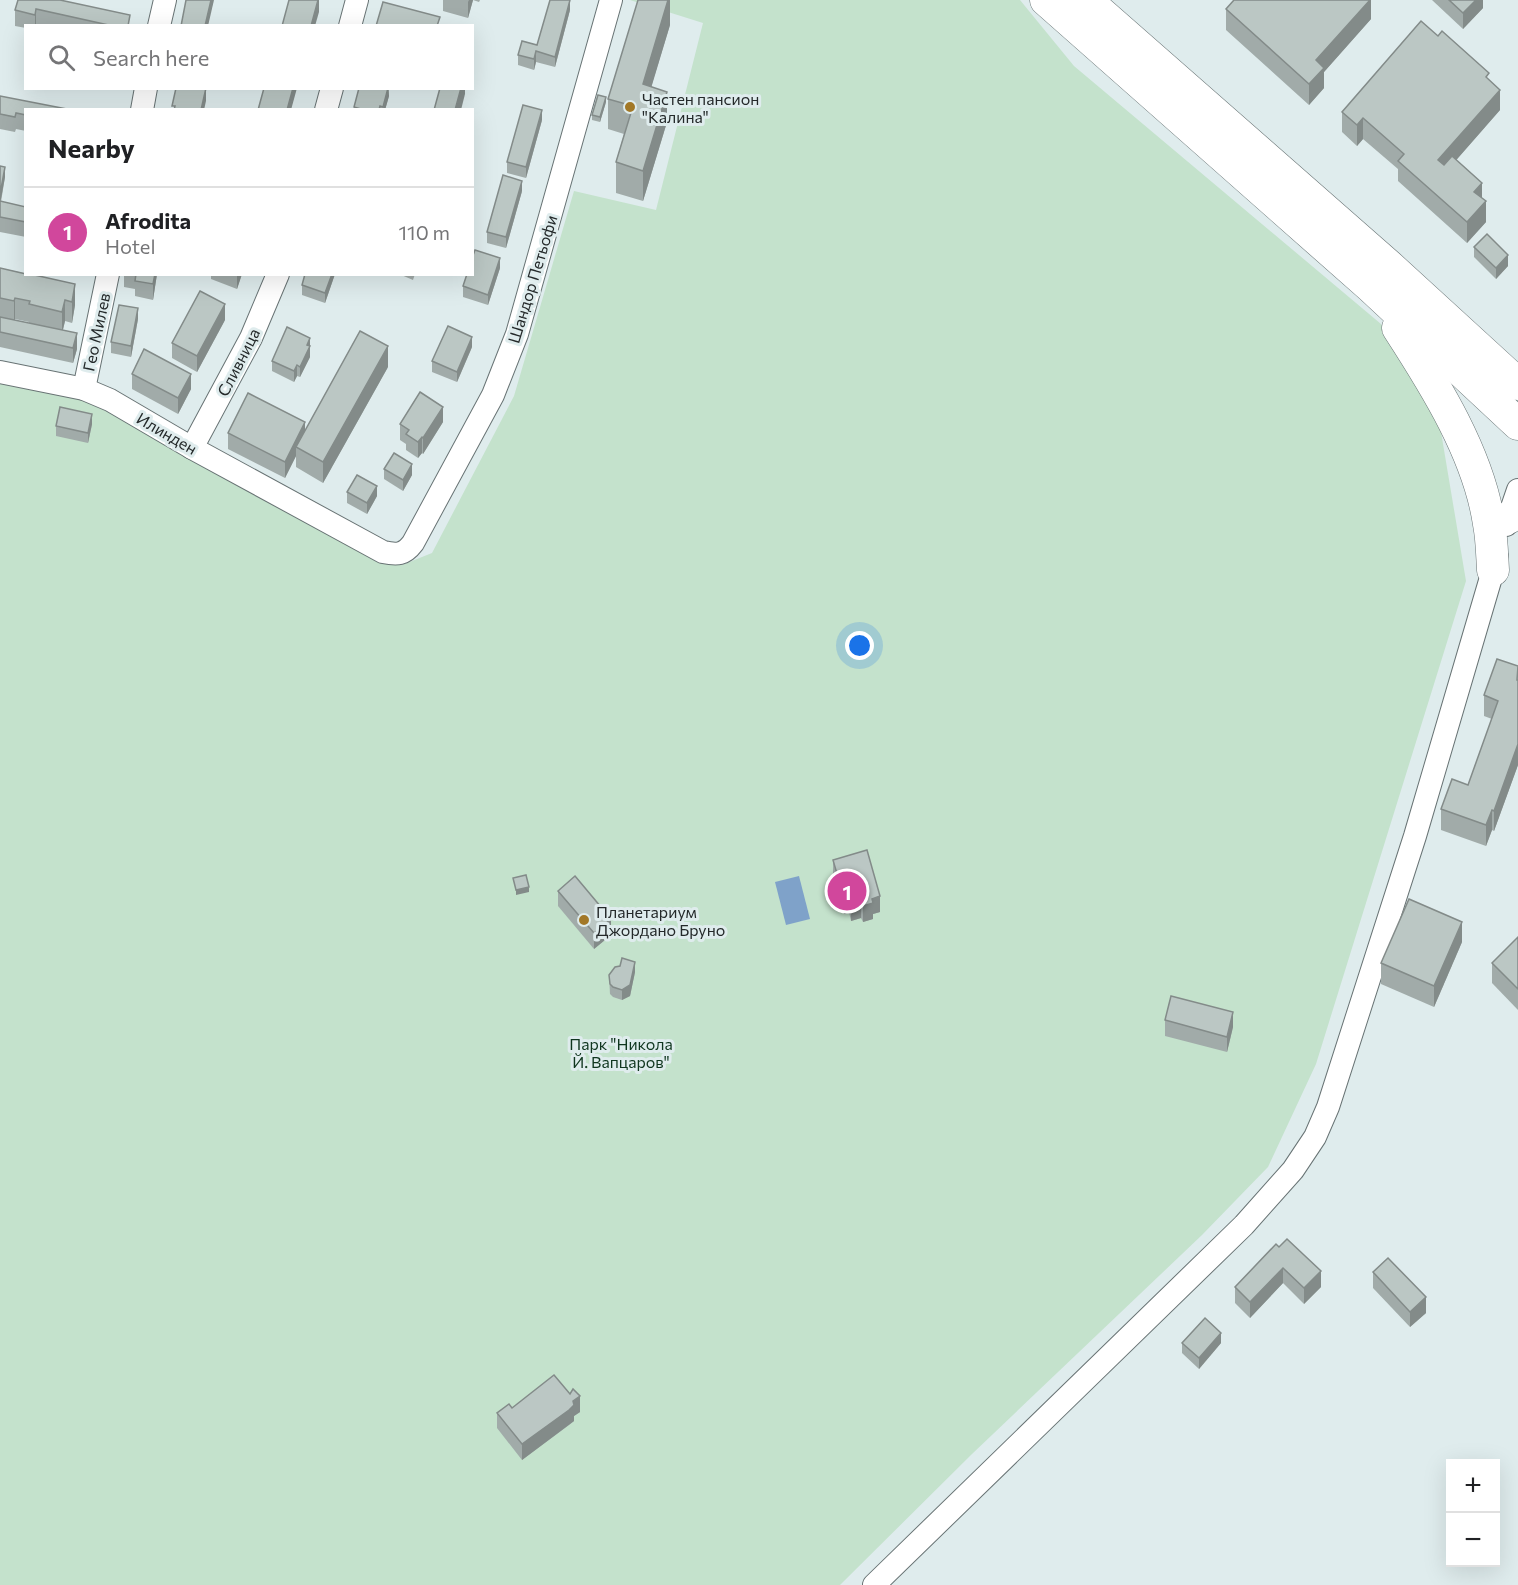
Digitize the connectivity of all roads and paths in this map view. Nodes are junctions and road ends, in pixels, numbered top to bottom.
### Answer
1 (165, 0) edge
2 (357, 0) edge
3 (611, 0) edge
4 (1086, 0) edge
5 (1048, 1) edge
6 (159, 24) edge
7 (351, 24) edge
8 (146, 90) edge
9 (331, 90) edge
10 (142, 108) edge
11 (327, 108) edge
12 (108, 276) edge
13 (277, 276) edge
14 (1371, 287) junction
15 (0, 372) edge
16 (1518, 384) edge
17 (84, 389) junction
18 (1518, 424) edge
19 (192, 448) junction
20 (1515, 507) edge
21 (413, 543) joint
22 (1493, 570) junction
23 (874, 1585) edge

1 - 6 street
2 - 7 street
3 - 21 street, Шандор Петьофи
4 - 16 highway
5 - 14 highway
8 - 10 street
9 - 11 street
12 - 17 street, Гео Милев
13 - 19 street, Сливница
14 - 18 highway
14 - 22 highway
15 - 17 street, Илинден
17 - 19 street, Илинден
19 - 21 street, Илинден
20 - 22 street
22 - 23 street

